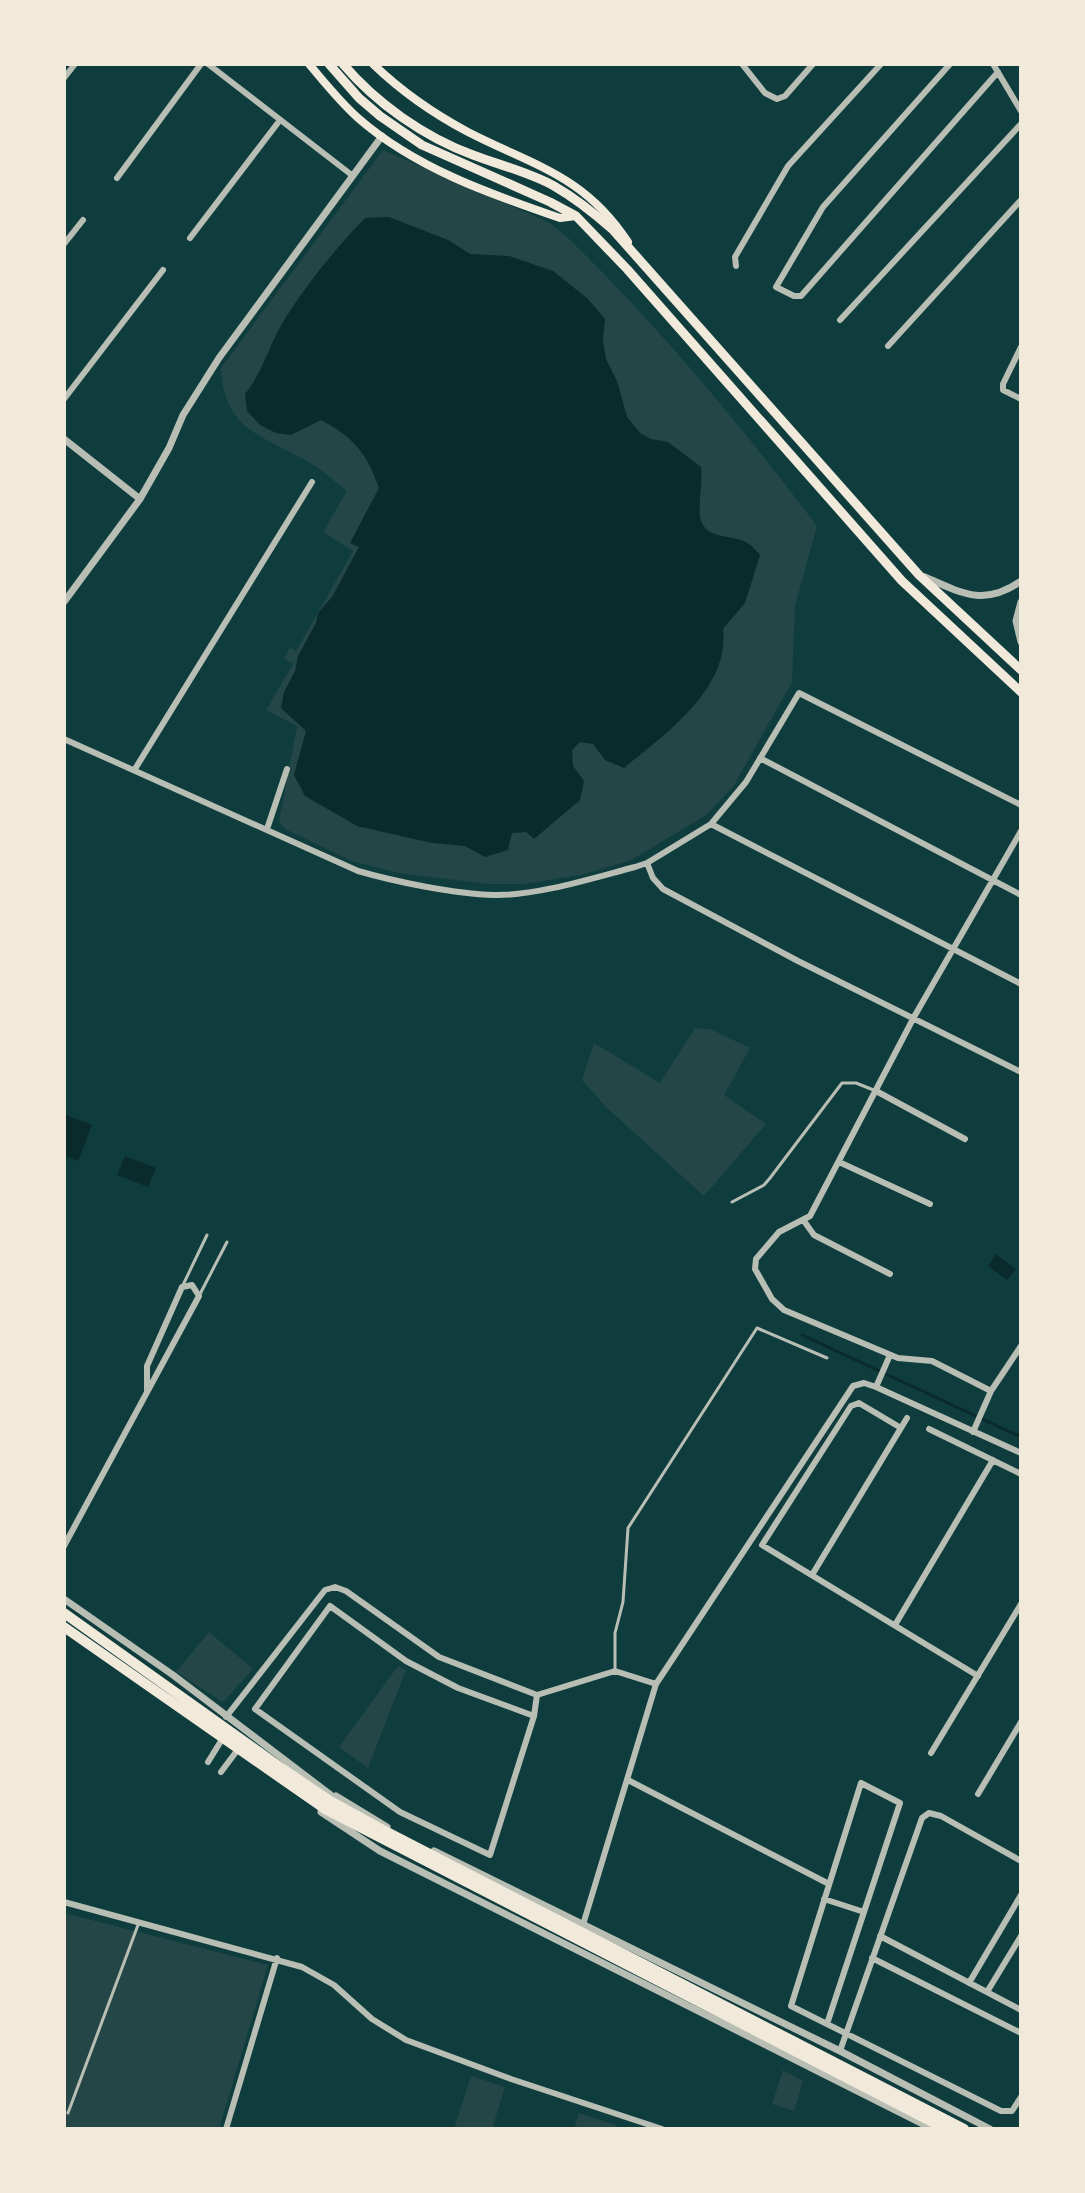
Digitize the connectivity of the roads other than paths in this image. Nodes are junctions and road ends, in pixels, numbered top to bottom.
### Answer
1 (75, 64) edge
2 (201, 64) edge
3 (208, 64) edge
4 (309, 64) edge
5 (329, 64) edge
6 (343, 64) edge
7 (373, 64) edge
8 (742, 64) edge
9 (813, 64) edge
10 (881, 64) edge
11 (950, 64) edge
12 (993, 64) edge
13 (998, 72) junction
14 (64, 78) edge
15 (1021, 111) edge
16 (280, 120) junction
17 (1021, 124) edge
18 (382, 136) junction
19 (353, 176) junction
20 (117, 178) dead end
21 (1021, 200) edge
22 (576, 216) junction
23 (83, 220) dead end
24 (190, 238) dead end
25 (64, 244) edge
26 (638, 257) junction
27 (736, 266) dead end
28 (163, 270) dead end
29 (840, 320) dead end
30 (888, 346) dead end
31 (1021, 347) edge
32 (64, 399) edge
33 (1021, 399) edge
34 (64, 439) edge
35 (312, 482) dead end
36 (140, 499) junction
37 (919, 575) junction
38 (1021, 581) edge
39 (64, 602) edge
40 (1021, 602) edge
41 (1021, 642) edge
42 (1021, 670) edge
43 (1021, 692) edge
44 (64, 739) edge
45 (760, 758) junction
46 (135, 769) junction
47 (287, 769) dead end
48 (1021, 805) edge
49 (711, 824) junction
50 (267, 829) junction
51 (1021, 831) edge
52 (647, 863) junction
53 (993, 880) junction
54 (1021, 895) edge
55 (954, 948) junction
56 (1021, 984) edge
57 (914, 1017) junction
58 (1019, 1071) dead end
59 (876, 1091) junction
60 (965, 1139) dead end
61 (839, 1162) junction
62 (732, 1202) dead end
63 (930, 1204) dead end
64 (804, 1221) junction
65 (207, 1235) dead end
66 (227, 1242) dead end
67 (890, 1274) dead end
68 (182, 1287) junction
69 (199, 1296) junction
70 (1021, 1346) edge
71 (890, 1355) junction
72 (827, 1358) dead end
73 (876, 1387) junction
74 (147, 1391) junction
75 (991, 1391) junction
76 (907, 1418) dead end
77 (901, 1428) junction
78 (929, 1429) dead end
79 (973, 1432) junction
80 (1021, 1453) edge
81 (993, 1460) junction
82 (1021, 1474) edge
83 (64, 1546) edge
84 (812, 1575) junction
85 (64, 1599) edge
86 (1021, 1604) edge
87 (64, 1613) edge
88 (895, 1625) junction
89 (64, 1630) edge
90 (615, 1671) junction
91 (978, 1676) junction
92 (656, 1684) junction
93 (537, 1695) junction
94 (534, 1716) junction
95 (226, 1717) junction
96 (1021, 1722) edge
97 (221, 1741) junction
98 (236, 1752) junction
99 (931, 1753) dead end
100 (208, 1762) dead end
101 (221, 1772) dead end
102 (628, 1780) junction
103 (316, 1784) junction
104 (978, 1794) dead end
105 (1021, 1861) edge
106 (829, 1884) junction
107 (1021, 1895) edge
108 (824, 1899) junction
109 (64, 1902) edge
110 (864, 1912) junction
111 (139, 1921) junction
112 (584, 1923) junction
113 (529, 1926) junction
114 (880, 1936) junction
115 (1021, 1936) edge
116 (578, 1937) junction
117 (277, 1958) junction
118 (872, 1958) junction
119 (626, 1974) junction
120 (969, 1983) junction
121 (987, 1992) junction
122 (1021, 2010) edge
123 (827, 2024) junction
124 (1021, 2033) edge
125 (845, 2035) junction
126 (840, 2051) junction
127 (1021, 2097) edge
128 (68, 2113) dead end
129 (226, 2129) edge
130 (662, 2129) edge
131 (933, 2129) edge
132 (946, 2129) edge
133 (962, 2129) edge
134 (990, 2129) edge

1 - 14 street
2 - 20 street
3 - 16 street
4 - 18 main road
5 - 22 highway
6 - 26 highway
7 - 26 main road
8 - 9 street
10 - 27 street
11 - 13 street
12 - 13 street
13 - 15 street
16 - 19 street
16 - 24 street
17 - 29 street
18 - 19 street
18 - 22 main road
19 - 36 street
21 - 30 street
22 - 43 highway
23 - 25 street
26 - 37 highway
28 - 32 street
31 - 33 street
34 - 36 street
35 - 46 street
36 - 39 street
37 - 38 street
37 - 42 highway
40 - 41 street
44 - 46 street
45 - 48 street
45 - 49 street
45 - 53 street
46 - 50 street
47 - 50 street
49 - 52 street
49 - 55 street
50 - 52 street
51 - 53 street
52 - 57 street
53 - 54 street
53 - 55 street
55 - 56 street
55 - 57 street
57 - 58 street
57 - 59 street
59 - 60 street
59 - 61 street
59 - 62 lane
61 - 63 street
61 - 64 street
64 - 67 street
64 - 71 street
65 - 68 lane
66 - 69 lane
68 - 69 street
68 - 74 street
69 - 74 street
70 - 75 street
71 - 73 street
71 - 75 street
72 - 90 lane
73 - 79 street
73 - 92 street
74 - 83 street
75 - 79 street
76 - 77 street
77 - 84 street
77 - 84 street
78 - 81 street
79 - 80 street
81 - 82 street
81 - 88 street
84 - 88 street
85 - 95 street
86 - 91 street
87 - 133 highway
88 - 91 street
89 - 97 street
89 - 132 highway
90 - 92 street
90 - 93 street
91 - 99 street
92 - 102 street
93 - 94 street
93 - 95 street
94 - 94 street
95 - 103 street
96 - 104 street
97 - 98 street
97 - 100 street
98 - 101 street
98 - 113 street
102 - 106 street
102 - 112 street
103 - 112 street
103 - 116 street
105 - 114 street
106 - 108 street
106 - 110 street
107 - 120 street
108 - 110 street
108 - 123 street
109 - 111 street
110 - 123 street
111 - 117 street
111 - 128 lane
112 - 116 street
112 - 126 street
113 - 116 street
113 - 119 street
114 - 118 street
114 - 120 street
115 - 121 street
116 - 119 street
116 - 133 street
117 - 129 street
117 - 130 street
118 - 124 street
118 - 125 street
119 - 131 street
120 - 121 street
121 - 122 street
123 - 125 street
125 - 126 street
125 - 127 street
126 - 134 street

